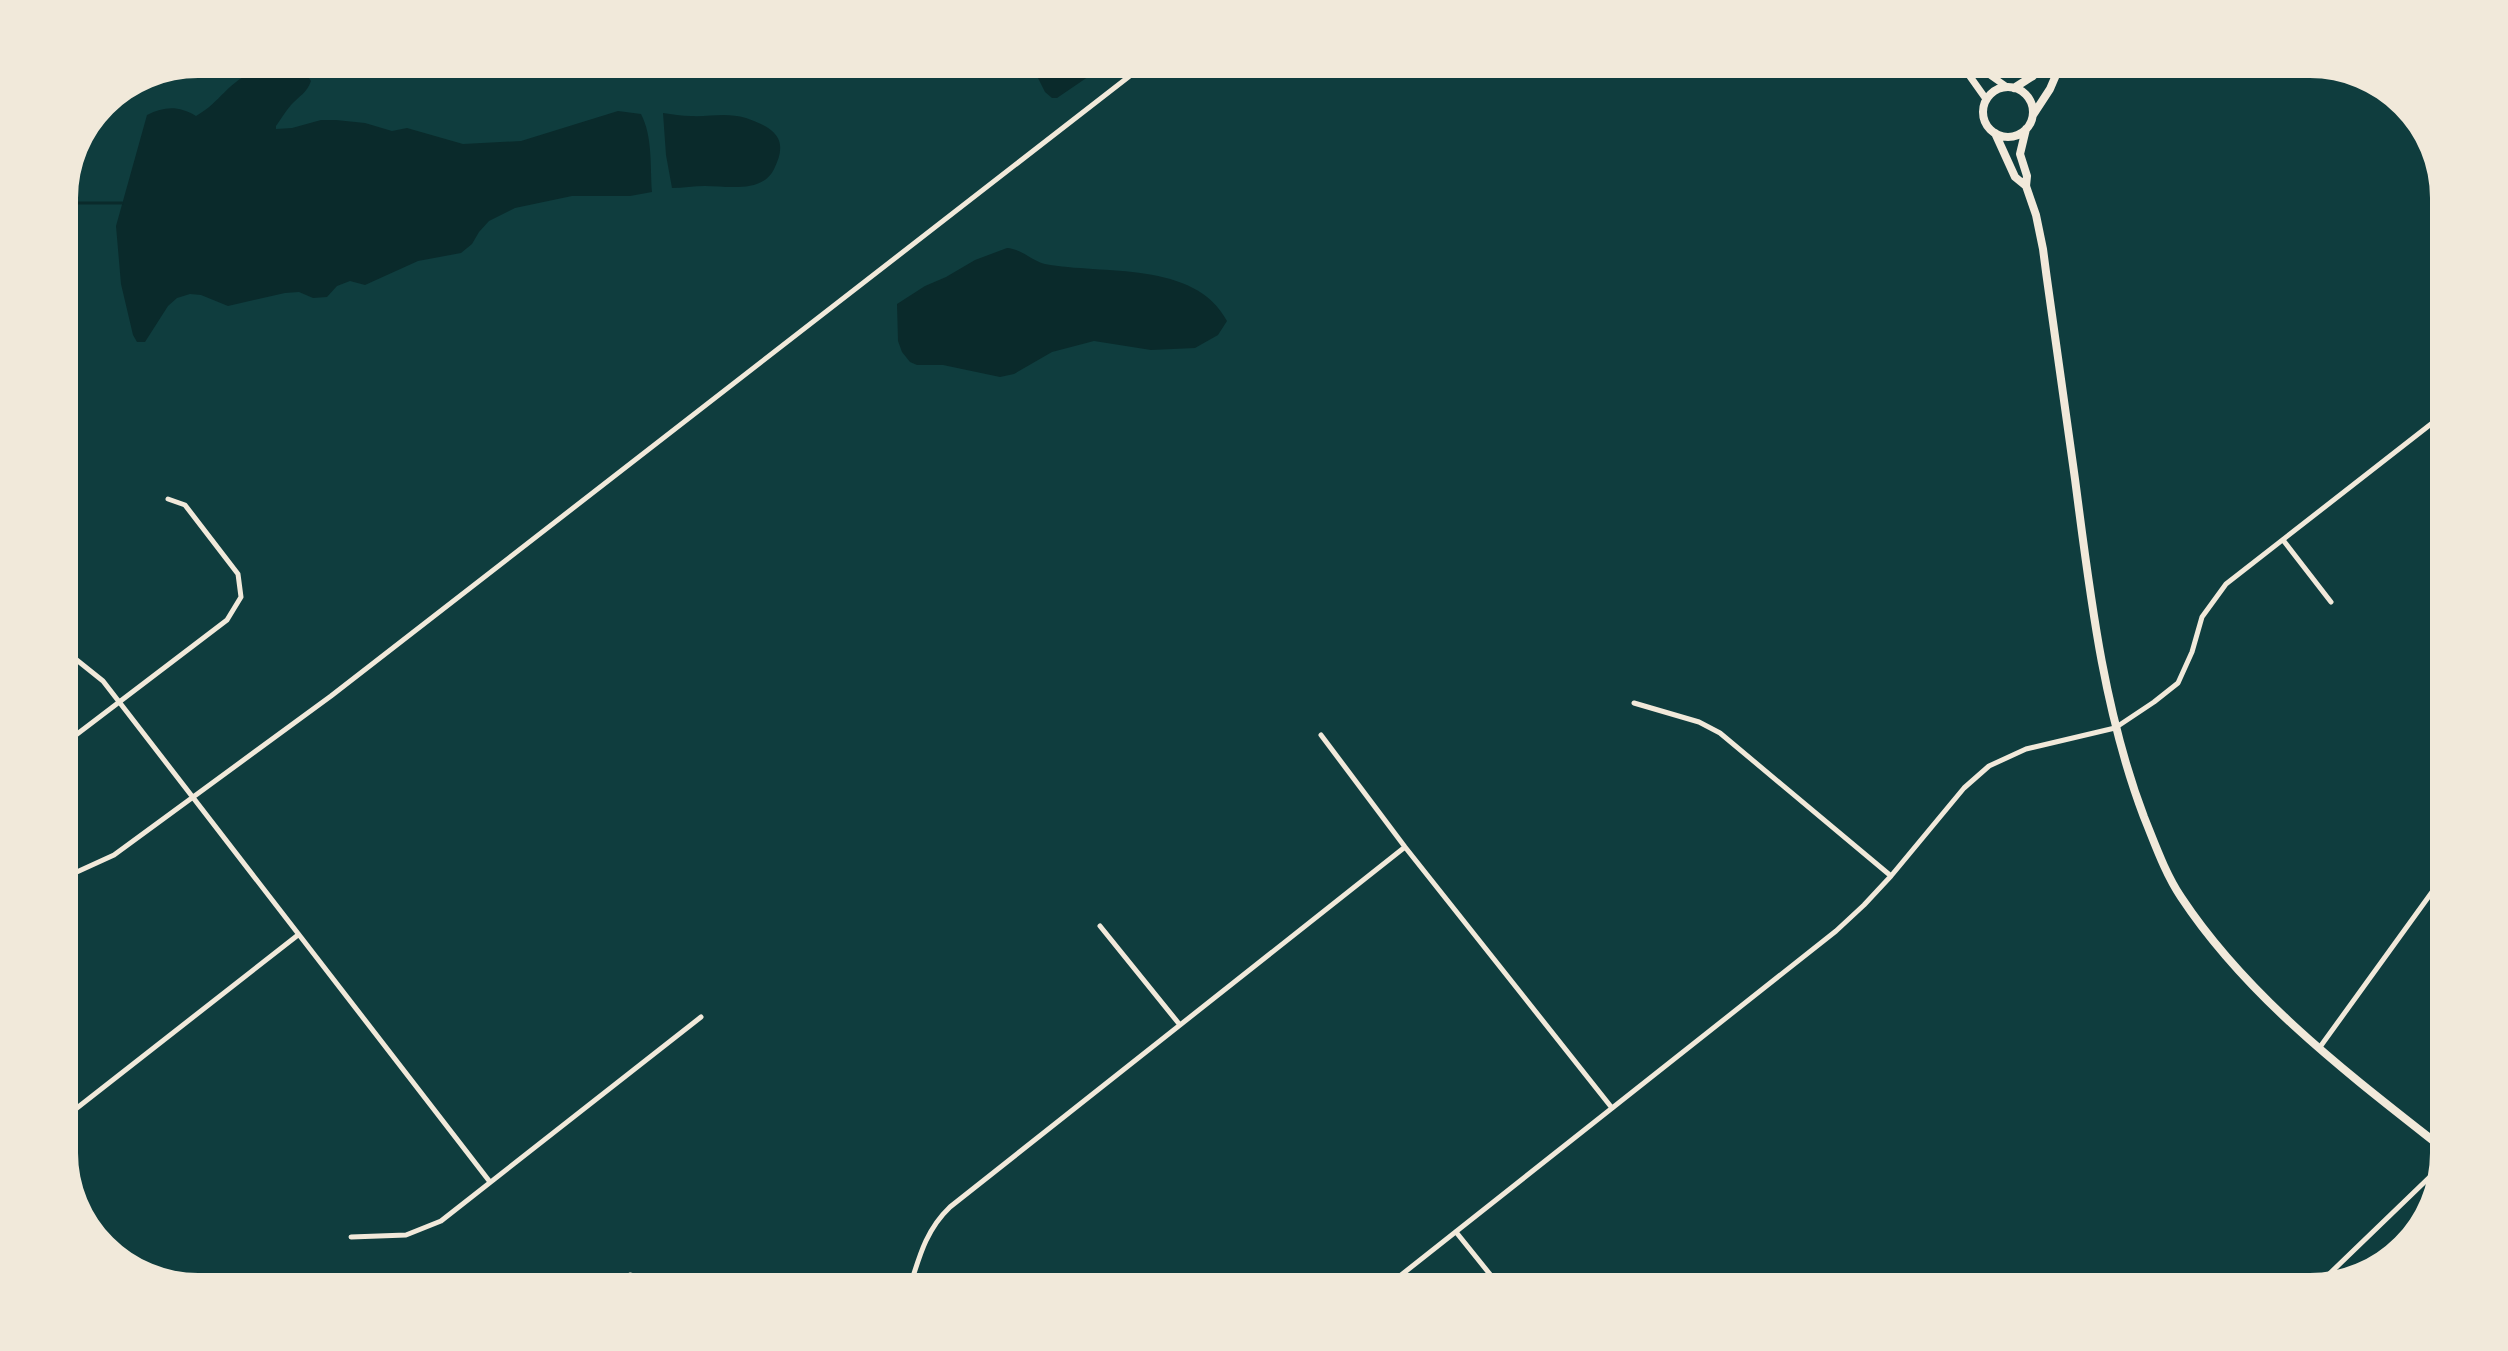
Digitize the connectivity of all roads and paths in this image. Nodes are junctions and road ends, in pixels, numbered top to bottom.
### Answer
1 (1127, 78) edge
2 (1971, 78) edge
3 (1996, 78) edge
4 (2030, 78) edge
5 (2055, 78) edge
6 (2010, 87) junction
7 (1986, 99) junction
8 (2032, 115) junction
9 (2025, 129) junction
10 (1995, 133) junction
11 (2026, 186) junction
12 (2430, 425) edge
13 (168, 499) dead end
14 (2283, 540) junction
15 (2331, 602) dead end
16 (78, 661) edge
17 (120, 703) junction
18 (1634, 703) dead end
19 (2115, 728) junction
20 (78, 734) edge
21 (1321, 735) dead end
22 (192, 798) junction
23 (1405, 847) junction
24 (78, 871) edge
25 (1891, 876) junction
26 (2430, 895) edge
27 (1100, 926) dead end
28 (298, 935) junction
29 (701, 1017) dead end
30 (1180, 1025) junction
31 (2320, 1047) junction
32 (78, 1107) edge
33 (1612, 1108) junction
34 (2430, 1138) edge
35 (2427, 1179) edge
36 (490, 1182) junction
37 (1456, 1232) junction
38 (351, 1237) dead end
39 (2333, 1271) edge
40 (914, 1273) edge
41 (1404, 1273) edge
42 (1488, 1273) edge

1 - 22 street
2 - 7 street
3 - 6 street
4 - 6 main road
5 - 8 main road
6 - 7 main road
6 - 8 main road
7 - 10 main road
8 - 9 main road
9 - 10 main road
9 - 11 main road
10 - 11 main road
11 - 19 main road
12 - 14 street
13 - 17 street
14 - 15 street
14 - 19 street
16 - 17 street
17 - 20 street
17 - 22 street
18 - 25 street
19 - 25 street
19 - 31 main road
21 - 23 street
22 - 24 street
22 - 28 street
23 - 30 street
23 - 33 street
25 - 33 street
26 - 31 street
27 - 30 street
28 - 32 street
28 - 36 street
29 - 36 street
30 - 40 street
31 - 34 main road
33 - 37 street
35 - 39 street
36 - 38 street
37 - 41 street
37 - 42 street

